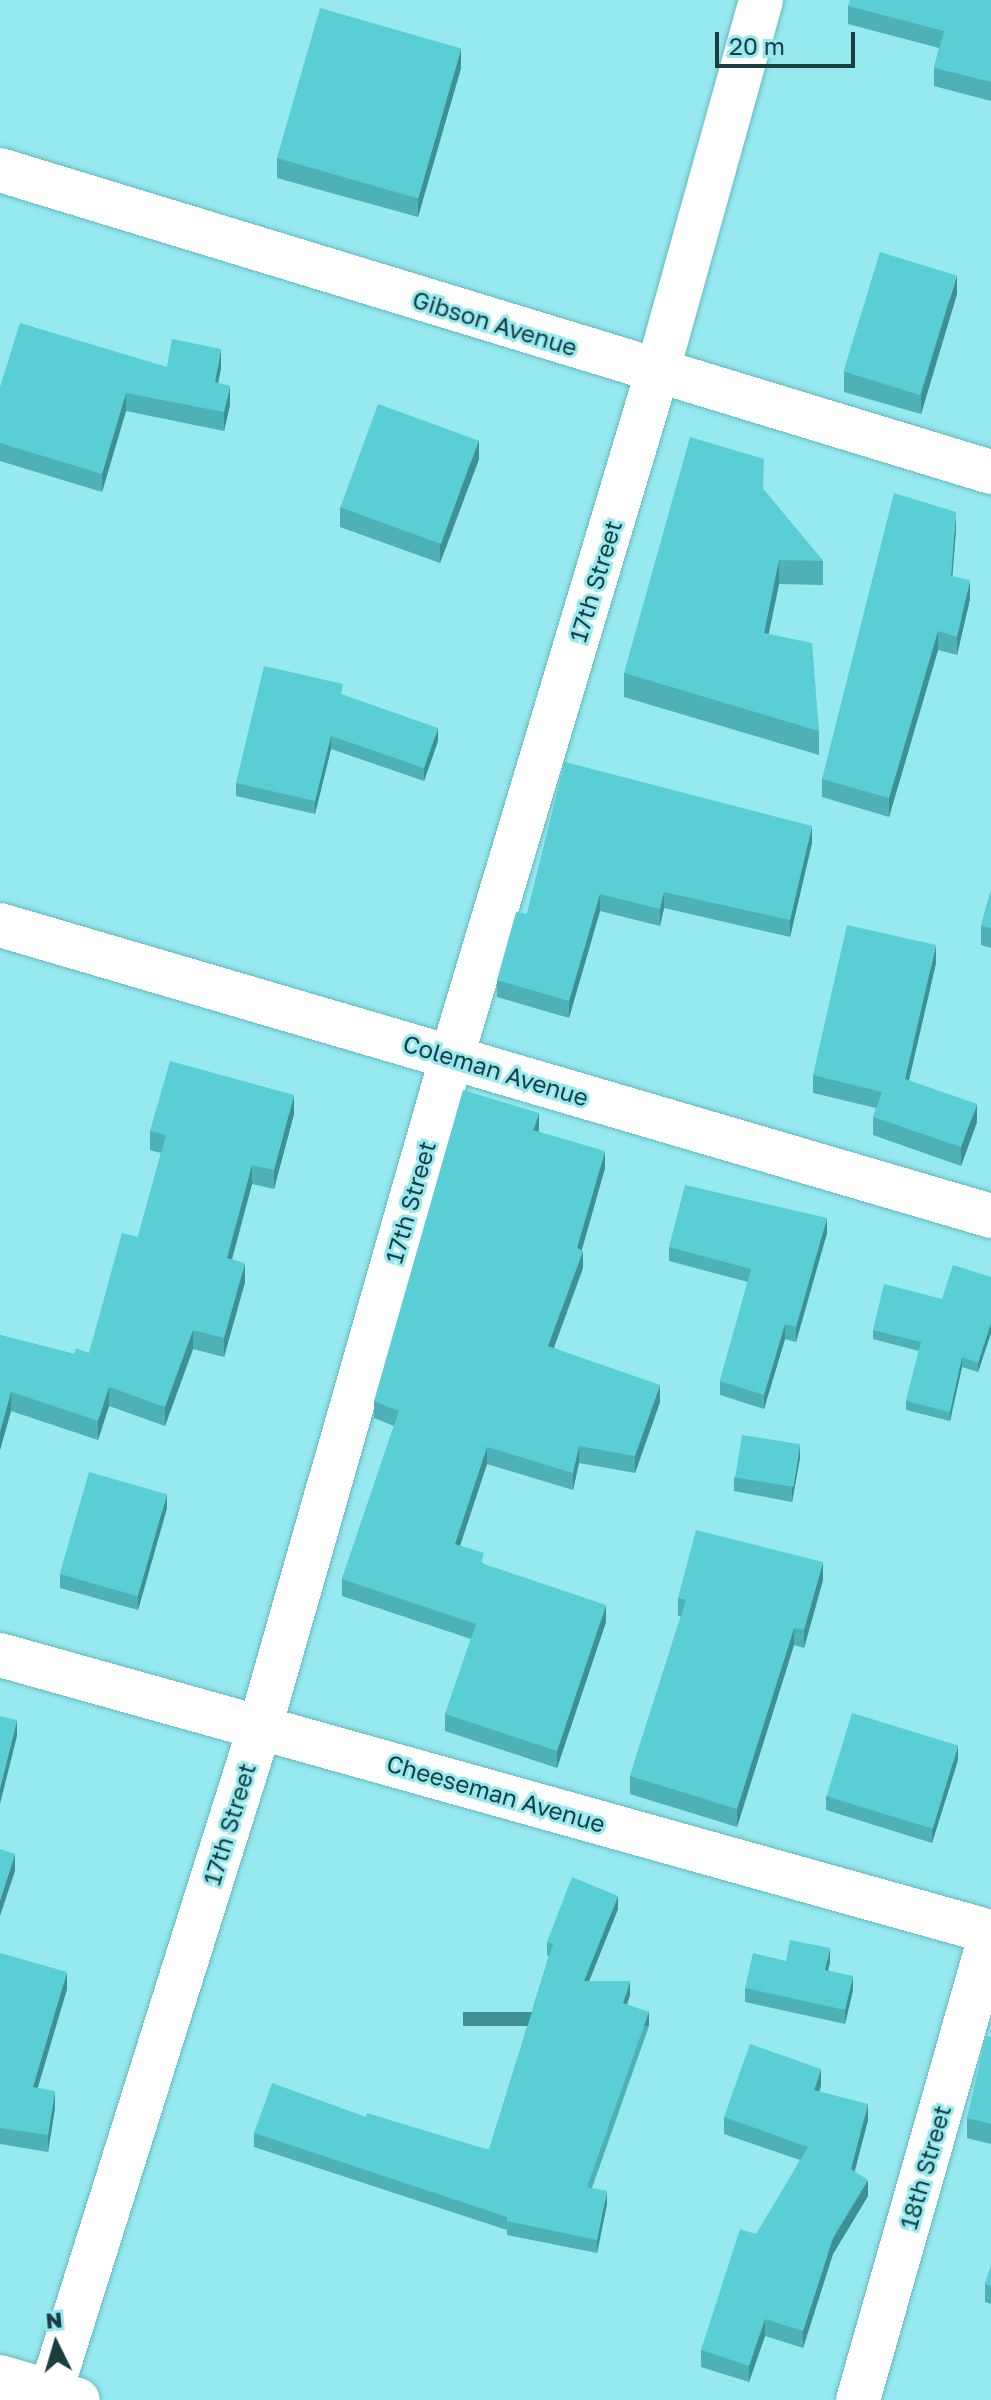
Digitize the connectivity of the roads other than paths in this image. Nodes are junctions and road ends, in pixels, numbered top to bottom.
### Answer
1 (761, 0) edge
2 (0, 170) edge
3 (657, 373) junction
4 (991, 472) edge
5 (0, 925) edge
6 (452, 1056) junction
7 (991, 1216) edge
8 (0, 1655) edge
9 (260, 1727) junction
10 (991, 1933) edge
11 (0, 2377) edge
12 (59, 2397) edge
13 (858, 2400) edge

1 - 3 street, 17th Street
2 - 3 street, Gibson Avenue
3 - 4 street, Gibson Avenue
3 - 6 street, 17th Street
5 - 6 street, Coleman Avenue
6 - 7 street, Coleman Avenue
6 - 9 street, 17th Street
8 - 9 street, Cheeseman Avenue
9 - 10 street, Cheeseman Avenue
9 - 12 street, 17th Street
10 - 13 street, 18th Street
11 - 12 street

